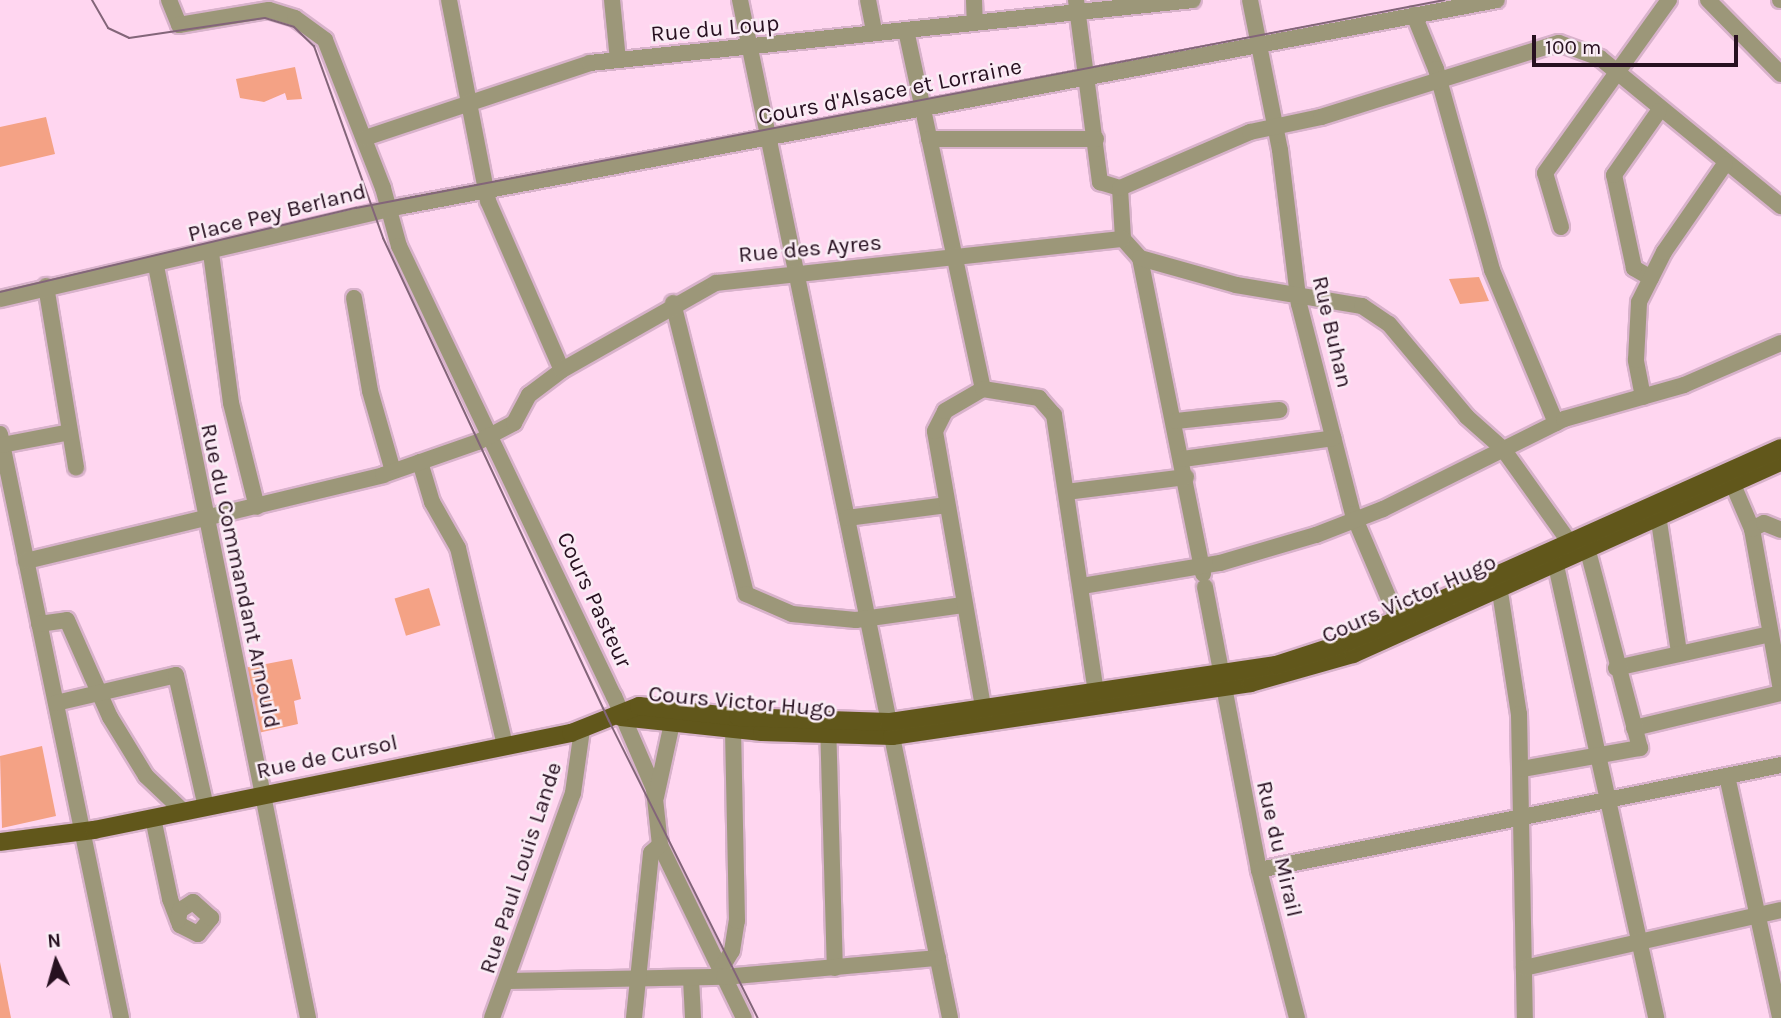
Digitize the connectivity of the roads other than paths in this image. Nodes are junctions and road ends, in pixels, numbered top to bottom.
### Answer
1 (449, 0) edge
2 (611, 0) edge
3 (740, 0) edge
4 (868, 0) edge
5 (974, 0) edge
6 (1193, 0) edge
7 (1250, 0) edge
8 (1396, 0) edge
9 (1497, 0) edge
10 (1669, 0) edge
11 (1708, 0) edge
12 (171, 7) edge
13 (1077, 7) edge
14 (1407, 16) junction
15 (975, 23) junction
16 (906, 30) junction
17 (874, 32) junction
18 (1259, 44) junction
19 (750, 50) junction
20 (618, 60) junction
21 (1620, 74) junction
22 (1781, 74) edge
23 (1090, 77) junction
24 (1438, 79) junction
25 (470, 103) junction
26 (922, 109) junction
27 (1660, 111) junction
28 (1275, 126) junction
29 (365, 138) junction
30 (768, 139) junction
31 (929, 139) junction
32 (1096, 139) junction
33 (1725, 164) junction
34 (1120, 188) junction
35 (486, 190) junction
36 (1781, 206) edge
37 (388, 210) junction
38 (1561, 227) dead end
39 (1124, 239) junction
40 (211, 253) junction
41 (1140, 258) junction
42 (956, 259) junction
43 (156, 266) junction
44 (795, 271) junction
45 (1651, 278) junction
46 (46, 286) junction
47 (1298, 294) junction
48 (0, 299) edge
49 (354, 299) dead end
50 (673, 303) junction
51 (1781, 343) edge
52 (562, 370) junction
53 (983, 389) junction
54 (1643, 397) junction
55 (1279, 410) dead end
56 (1176, 421) junction
57 (1556, 423) junction
58 (70, 432) junction
59 (491, 436) junction
60 (1334, 438) junction
61 (1, 440) edge
62 (1781, 448) edge
63 (1503, 449) junction
64 (1183, 459) junction
65 (420, 462) junction
66 (1781, 463) edge
67 (76, 468) dead end
68 (393, 471) junction
69 (1186, 477) junction
70 (1730, 477) junction
71 (1066, 492) junction
72 (947, 505) junction
73 (257, 507) junction
74 (1658, 515) junction
75 (847, 518) junction
76 (205, 519) junction
77 (1355, 520) junction
78 (1752, 529) junction
79 (1781, 530) edge
80 (1568, 540) junction
81 (1587, 547) junction
82 (26, 561) junction
83 (1555, 561) junction
84 (1203, 576) junction
85 (1498, 579) junction
86 (1082, 586) junction
87 (963, 605) junction
88 (868, 619) junction
89 (1398, 620) junction
90 (39, 624) junction
91 (1417, 626) junction
92 (1766, 635) junction
93 (1679, 653) junction
94 (1616, 668) junction
95 (1221, 682) junction
96 (101, 692) junction
97 (1781, 692) edge
98 (1094, 700) junction
99 (56, 703) junction
100 (621, 717) junction
101 (986, 717) junction
102 (671, 723) junction
103 (828, 728) junction
104 (1634, 728) junction
105 (890, 729) junction
106 (582, 730) junction
107 (733, 730) junction
108 (505, 745) junction
109 (1599, 755) junction
110 (1781, 765) edge
111 (1522, 769) junction
112 (1727, 776) junction
113 (262, 796) junction
114 (655, 797) junction
115 (1609, 800) junction
116 (206, 807) junction
117 (184, 812) junction
118 (1522, 817) junction
119 (153, 818) junction
120 (82, 831) junction
121 (0, 842) edge
122 (660, 845) junction
123 (1259, 870) junction
124 (1781, 910) edge
125 (1757, 916) junction
126 (178, 920) dead end
127 (1640, 942) junction
128 (938, 958) junction
129 (835, 968) junction
130 (1524, 968) junction
131 (722, 973) junction
132 (691, 979) junction
133 (634, 980) junction
134 (508, 981) junction
135 (121, 1018) edge
136 (308, 1018) edge
137 (492, 1018) edge
138 (634, 1018) edge
139 (693, 1018) edge
140 (744, 1018) edge
141 (950, 1018) edge
142 (1297, 1018) edge
143 (1525, 1018) edge
144 (1656, 1018) edge
145 (1780, 1018) edge

1 - 25 street
2 - 20 street
3 - 19 street
4 - 17 street
5 - 15 street
6 - 13 street, Rue du Loup
7 - 18 street, Rue Buhan
8 - 14 street
9 - 14 street, Cours d'Alsace et Lorraine
10 - 21 street
11 - 22 street
12 - 29 street, Place Pey Berland
13 - 15 street, Rue du Loup
13 - 23 street
14 - 18 street, Cours d'Alsace et Lorraine
14 - 24 street
15 - 16 street, Rue du Loup
16 - 17 street, Rue du Loup
16 - 26 street
17 - 19 street, Rue du Loup
18 - 23 street, Cours d'Alsace et Lorraine
18 - 28 street, Rue Buhan
19 - 20 street, Rue du Loup
19 - 30 street
20 - 25 street, Rue du Loup
21 - 24 street
21 - 27 street
21 - 38 street
23 - 26 street, Cours d'Alsace et Lorraine
23 - 32 street
24 - 28 street
24 - 57 street
25 - 29 street, Rue du Loup
25 - 35 street
26 - 30 street, Cours d'Alsace et Lorraine
26 - 31 street
27 - 33 street
27 - 45 street
28 - 34 street
28 - 47 street, Rue Buhan
29 - 37 street, Place Pey Berland
30 - 35 street, Cours d'Alsace et Lorraine
30 - 44 street
31 - 32 street
31 - 42 street
32 - 34 street
33 - 36 street
33 - 45 street
34 - 39 street
35 - 37 street, Cours d'Alsace et Lorraine
35 - 52 street
37 - 40 street, Place Pey Berland
37 - 59 street, Cours Pasteur
39 - 41 street
39 - 42 street, Rue des Ayres
40 - 43 street, Place Pey Berland
40 - 73 street
41 - 47 street
41 - 56 street, Rue du Mirail
42 - 44 street, Rue des Ayres
42 - 53 street
43 - 46 street, Place Pey Berland
43 - 76 street, Rue du Commandant Arnould
44 - 50 street, Rue des Ayres
44 - 75 street
45 - 54 street
46 - 48 street, Place Pey Berland
46 - 58 street
47 - 60 street, Rue Buhan
47 - 63 street
49 - 68 street
50 - 52 street, Rue des Ayres
50 - 88 street
51 - 54 street
52 - 59 street, Rue des Ayres
53 - 71 street
53 - 72 street
54 - 57 street
55 - 56 street
56 - 64 street, Rue du Mirail
57 - 63 street
58 - 61 street
58 - 67 street
59 - 65 street, Rue des Ayres
59 - 100 street, Cours Pasteur
60 - 64 street
60 - 77 street, Rue Buhan
61 - 82 street
62 - 70 main road, Cours Victor Hugo
63 - 77 street
63 - 80 street
64 - 69 street, Rue du Mirail
65 - 68 street, Rue des Ayres
65 - 108 street
66 - 70 main road, Cours Victor Hugo
68 - 73 street, Rue des Ayres
69 - 71 street
69 - 84 street, Rue du Mirail
70 - 74 main road, Cours Victor Hugo
70 - 78 street
70 - 80 main road, Cours Victor Hugo
71 - 86 street
72 - 75 street
72 - 87 street
73 - 76 street, Rue des Ayres
74 - 81 main road, Cours Victor Hugo
74 - 93 street
75 - 88 street
76 - 82 street, Rue des Ayres
76 - 113 street, Rue du Commandant Arnould
77 - 84 street
77 - 89 street, Rue Buhan
78 - 79 street
78 - 92 street
80 - 85 main road, Cours Victor Hugo
81 - 83 main road, Cours Victor Hugo
81 - 94 street
82 - 90 street
83 - 85 main road, Cours Victor Hugo
83 - 109 street
84 - 86 street
84 - 95 street, Rue du Mirail
85 - 89 main road, Cours Victor Hugo
85 - 91 main road, Cours Victor Hugo
85 - 111 street
86 - 98 street
87 - 88 street
87 - 101 street
88 - 105 street
89 - 91 street
89 - 95 main road, Cours Victor Hugo
90 - 96 street
90 - 99 street
91 - 95 main road, Cours Victor Hugo
92 - 93 street
92 - 97 street
93 - 94 street
94 - 104 street
95 - 98 main road, Cours Victor Hugo
95 - 123 street, Rue du Mirail
96 - 99 street
96 - 116 street
96 - 117 street
97 - 104 street
98 - 101 main road, Cours Victor Hugo
99 - 120 street
100 - 102 main road, Cours Victor Hugo
100 - 103 main road, Cours Victor Hugo
100 - 106 main road, Rue de Cursol
100 - 114 street, Cours Pasteur
101 - 105 main road, Cours Victor Hugo
102 - 107 main road, Cours Victor Hugo
102 - 114 street
103 - 105 main road, Cours Victor Hugo
103 - 107 main road, Cours Victor Hugo
103 - 129 street
104 - 109 street
105 - 128 street
106 - 108 main road, Rue de Cursol
106 - 134 street, Rue Paul Louis Lande
107 - 131 street
108 - 113 main road, Rue de Cursol
109 - 111 street
109 - 115 street
110 - 112 street
111 - 118 street
112 - 115 street
112 - 125 street
113 - 116 main road, Rue de Cursol
113 - 136 street, Rue du Commandant Arnould
114 - 122 street, Cours Pasteur
115 - 118 street
115 - 127 street
116 - 117 main road, Rue de Cursol
117 - 119 main road, Rue de Cursol
118 - 123 street
118 - 130 street
119 - 120 main road, Rue de Cursol
119 - 126 street
120 - 121 main road, Rue de Cursol
120 - 135 street
122 - 131 street, Cours Pasteur
122 - 133 street
123 - 142 street, Rue du Mirail
124 - 125 street
125 - 127 street
125 - 145 street
127 - 130 street
127 - 144 street
128 - 129 street
128 - 141 street
129 - 131 street
130 - 143 street
131 - 132 street
131 - 140 street, Cours Pasteur
132 - 133 street
132 - 139 street
133 - 134 street
133 - 138 street
134 - 137 street, Rue Paul Louis Lande

